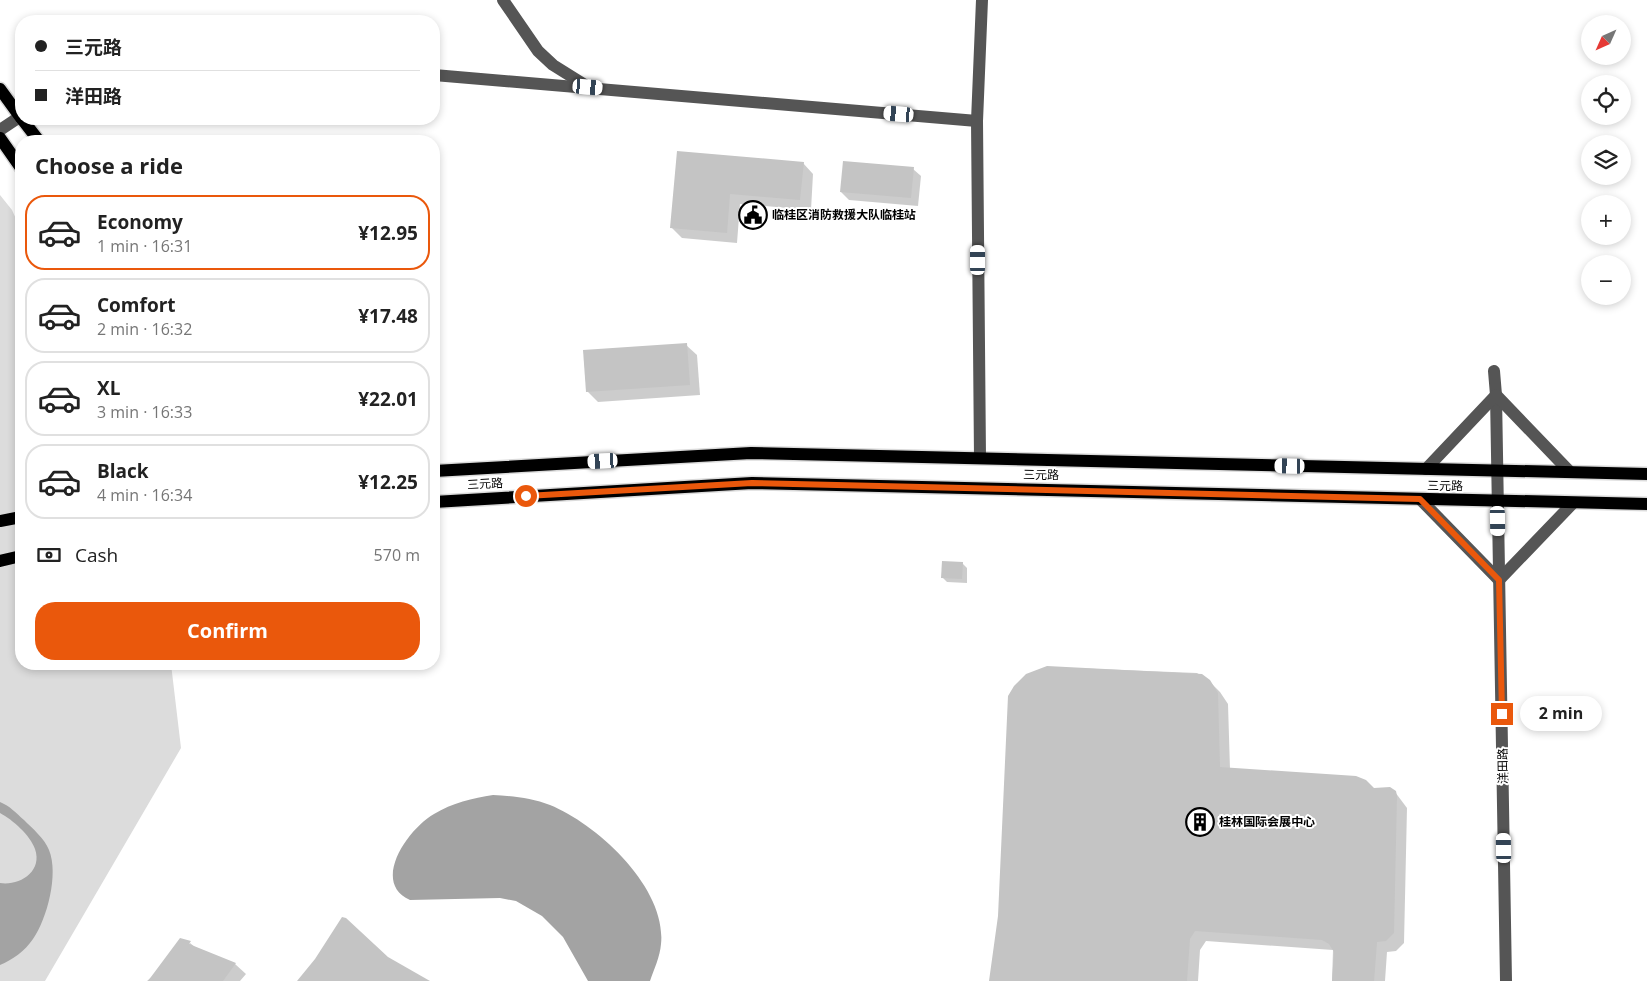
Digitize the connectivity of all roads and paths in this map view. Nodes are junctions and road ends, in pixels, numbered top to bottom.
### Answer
1 (503, 0) edge
2 (982, 0) edge
3 (440, 75) edge
4 (588, 87) junction
5 (0, 90) edge
6 (15, 109) edge
7 (15, 121) edge
8 (977, 121) junction
9 (0, 130) edge
10 (0, 138) edge
11 (15, 159) edge
12 (1494, 371) dead end
13 (1496, 394) junction
14 (980, 458) junction
15 (1426, 469) junction
16 (440, 470) edge
17 (1497, 471) junction
18 (1570, 472) junction
19 (1647, 474) edge
20 (1420, 499) junction
21 (1498, 501) junction
22 (440, 502) edge
23 (1573, 502) junction
24 (1647, 504) edge
25 (15, 518) edge
26 (0, 521) edge
27 (15, 557) edge
28 (0, 560) edge
29 (1499, 580) junction
30 (1506, 981) edge

1 - 4 street
2 - 8 street
3 - 4 street
4 - 8 street
5 - 6 main road
7 - 9 street
8 - 14 street
10 - 11 main road
12 - 13 street, 洋田路
13 - 15 street
13 - 17 street, 洋田路
13 - 18 street
14 - 15 main road, 三元路
14 - 16 main road, 三元路
15 - 17 main road, 三元路
17 - 18 main road, 三元路
17 - 21 street, 洋田路
18 - 19 main road, 三元路
20 - 21 main road, 三元路
20 - 22 main road, 三元路
20 - 29 street
21 - 23 main road, 三元路
21 - 29 street, 洋田路
23 - 24 main road, 三元路
23 - 29 street
25 - 26 main road
27 - 28 main road
29 - 30 street, 洋田路

